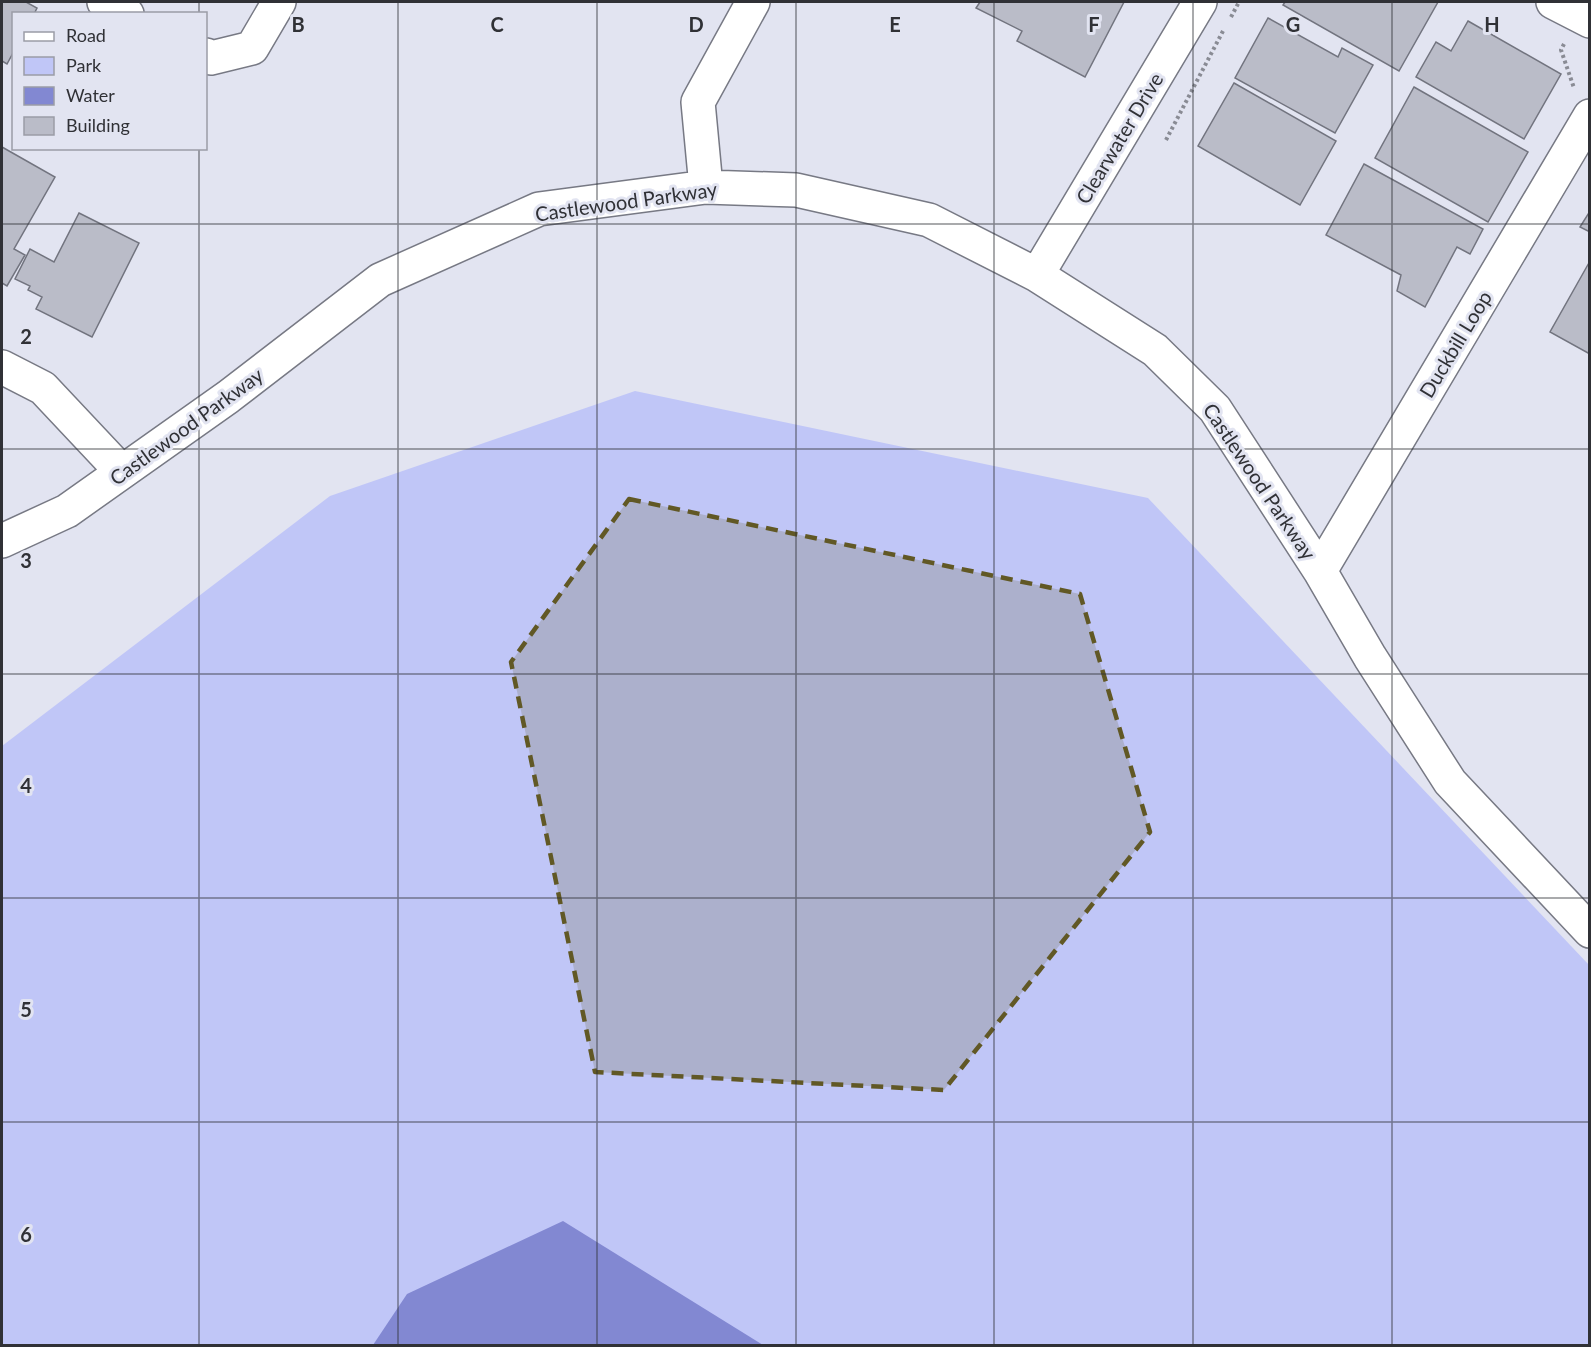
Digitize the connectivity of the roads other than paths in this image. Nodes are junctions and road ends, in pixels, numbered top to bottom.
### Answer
1 (104, 2) edge
2 (279, 2) edge
3 (753, 2) edge
4 (1200, 2) edge
5 (1553, 2) edge
6 (123, 12) edge
7 (1590, 21) edge
8 (207, 56) edge
9 (1590, 116) edge
10 (706, 187) junction
11 (1037, 275) junction
12 (2, 367) edge
13 (122, 472) junction
14 (2, 541) edge
15 (1320, 571) junction
16 (1587, 921) edge

1 - 6 street
2 - 8 street
3 - 10 street
4 - 11 street, Clearwater Drive
5 - 7 street
9 - 15 street, Duckbill Loop
10 - 11 street, Castlewood Parkway
10 - 13 street, Castlewood Parkway
11 - 15 street, Castlewood Parkway
12 - 13 street
13 - 14 street, Castlewood Parkway
15 - 16 street, Castlewood Parkway

